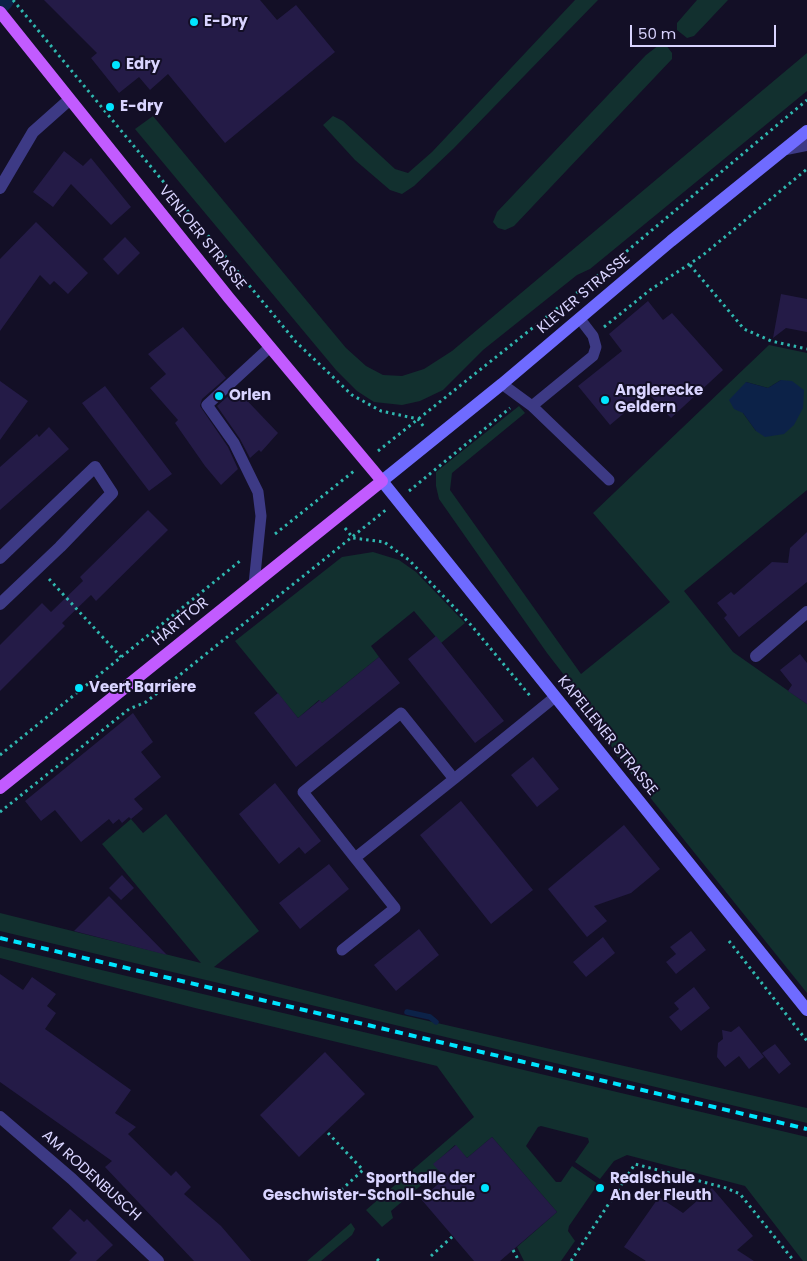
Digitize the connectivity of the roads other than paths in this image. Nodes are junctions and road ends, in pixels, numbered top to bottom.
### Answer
1 (0, 12) edge
2 (69, 100) junction
3 (807, 131) edge
4 (807, 144) edge
5 (786, 149) junction
6 (0, 188) edge
7 (580, 319) junction
8 (270, 348) junction
9 (502, 384) junction
10 (532, 406) junction
11 (609, 480) dead end
12 (382, 481) junction
13 (0, 558) edge
14 (254, 584) junction
15 (0, 604) edge
16 (807, 612) edge
17 (756, 656) dead end
18 (555, 697) junction
19 (454, 779) junction
20 (0, 788) edge
21 (355, 858) junction
22 (342, 950) dead end
23 (807, 1010) edge
24 (0, 1117) edge
25 (158, 1261) edge

1 - 2 main road, VENLOER STRASSE
2 - 6 street
2 - 8 main road, VENLOER STRASSE
3 - 5 main road, KLEVER STRASSE
4 - 5 street
5 - 7 main road, KLEVER STRASSE
7 - 9 main road, KLEVER STRASSE
7 - 10 lane
8 - 12 main road, VENLOER STRASSE
8 - 14 lane
9 - 10 lane
9 - 12 main road, KLEVER STRASSE
10 - 11 lane
12 - 14 main road, HARTTOR
12 - 18 main road, KAPELLENER STRASSE
13 - 15 street
14 - 20 main road, HARTTOR
16 - 17 street
18 - 19 lane
18 - 23 main road, KAPELLENER STRASSE
19 - 21 lane
19 - 21 lane
21 - 22 lane
24 - 25 street, AM RODENBUSCH

